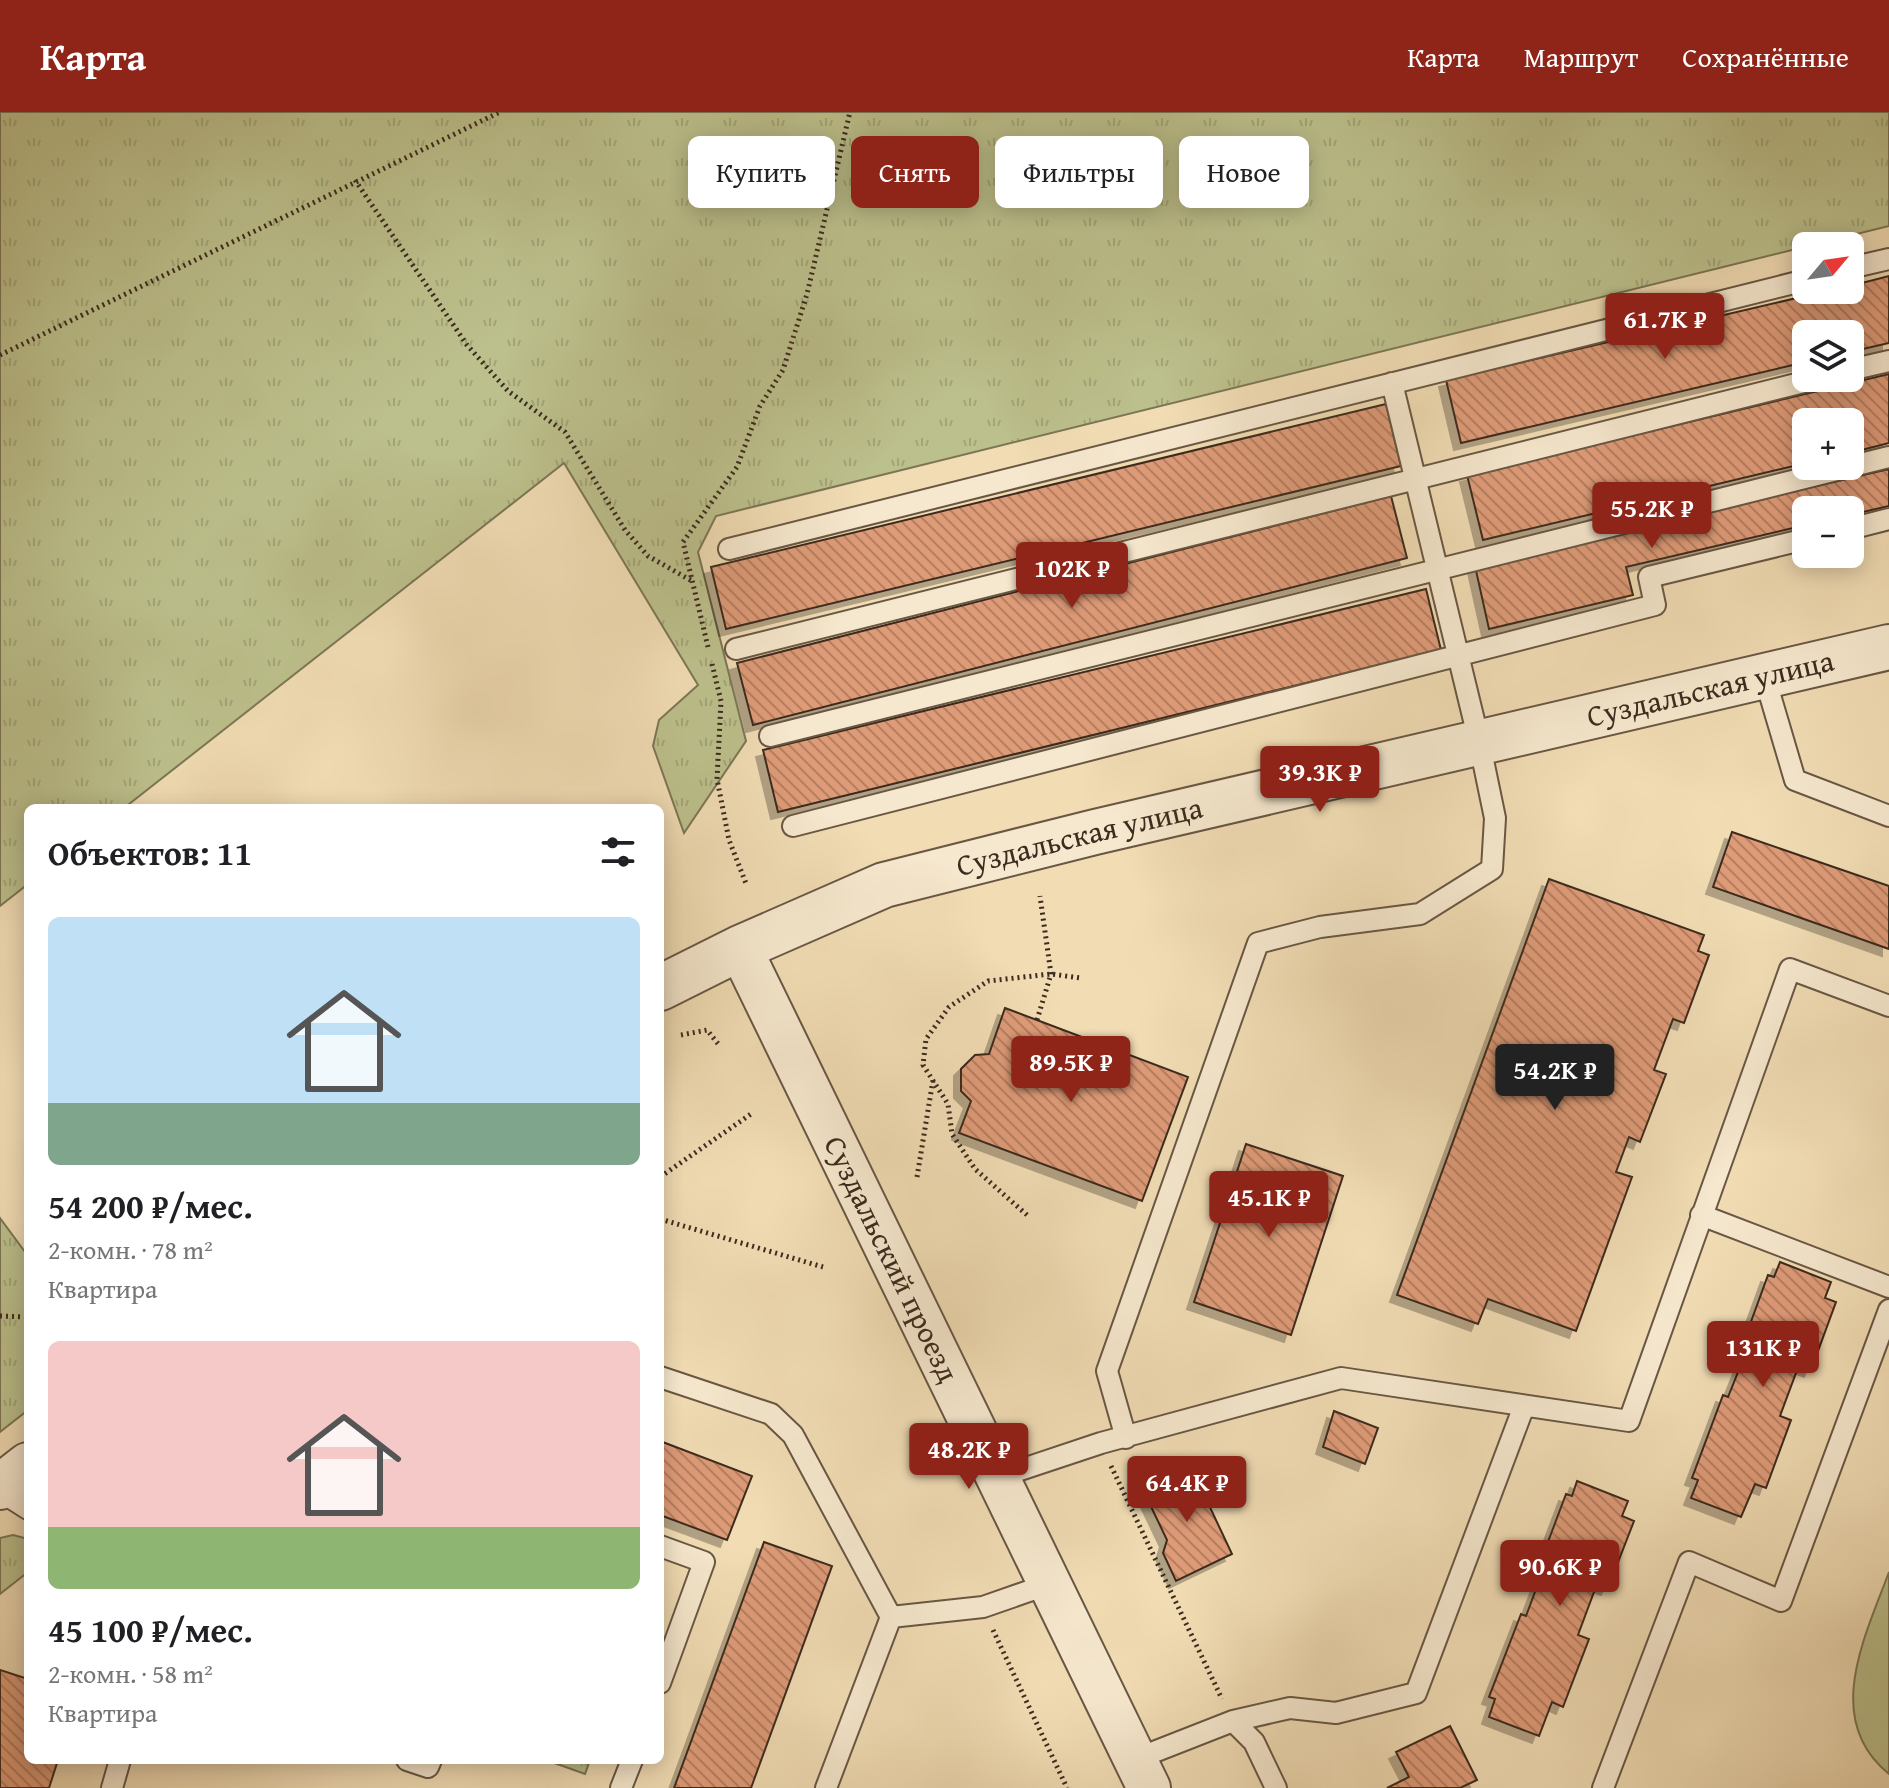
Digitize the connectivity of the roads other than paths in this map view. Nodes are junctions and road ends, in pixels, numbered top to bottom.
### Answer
1 (1889, 259) edge
2 (1864, 265) edge
3 (1792, 283) edge
4 (1889, 361) edge
5 (1864, 367) edge
6 (1392, 383) junction
7 (1792, 385) edge
8 (1889, 457) edge
9 (1415, 479) junction
10 (1889, 519) edge
11 (1864, 525) edge
12 (1792, 542) edge
13 (729, 549) dead end
14 (1438, 569) junction
15 (1889, 647) edge
16 (736, 649) dead end
17 (1459, 655) junction
18 (1764, 675) junction
19 (770, 736) dead end
20 (1479, 741) junction
21 (1889, 816) edge
22 (793, 826) dead end
23 (740, 948) junction
24 (664, 986) edge
25 (1889, 1006) edge
26 (1701, 1215) junction
27 (1889, 1287) edge
28 (1889, 1310) edge
29 (664, 1378) edge
30 (1524, 1406) junction
31 (1126, 1438) junction
32 (24, 1468) edge
33 (999, 1477) junction
34 (0, 1489) edge
35 (24, 1506) edge
36 (664, 1547) edge
37 (1049, 1584) junction
38 (891, 1617) junction
39 (664, 1672) edge
40 (1233, 1721) junction
41 (119, 1764) edge
42 (630, 1764) edge
43 (1143, 1774) edge
44 (112, 1788) edge
45 (621, 1788) edge
46 (826, 1788) edge
47 (1276, 1788) edge
48 (1604, 1788) edge

1 - 2 lane
3 - 6 lane
4 - 5 lane
6 - 9 lane
6 - 13 lane
7 - 9 lane
8 - 14 lane
9 - 14 lane
9 - 16 lane
10 - 11 lane
12 - 17 lane
14 - 17 lane
14 - 19 lane
15 - 18 street, Суздальская улица
17 - 20 lane
17 - 22 lane
18 - 20 street, Суздальская улица
18 - 21 lane
20 - 23 street, Суздальская улица
20 - 31 lane
23 - 24 street, Суздальская улица
23 - 33 street, Суздальский проезд
25 - 26 lane
26 - 27 lane
26 - 30 lane
28 - 48 lane
29 - 38 lane
30 - 31 lane
30 - 40 lane
31 - 33 lane
32 - 34 street
33 - 37 street, Суздальский проезд
34 - 35 lane
36 - 39 lane
37 - 38 lane
37 - 43 street, Суздальский проезд
38 - 46 lane
40 - 43 lane
40 - 47 lane
41 - 44 lane
42 - 45 lane

